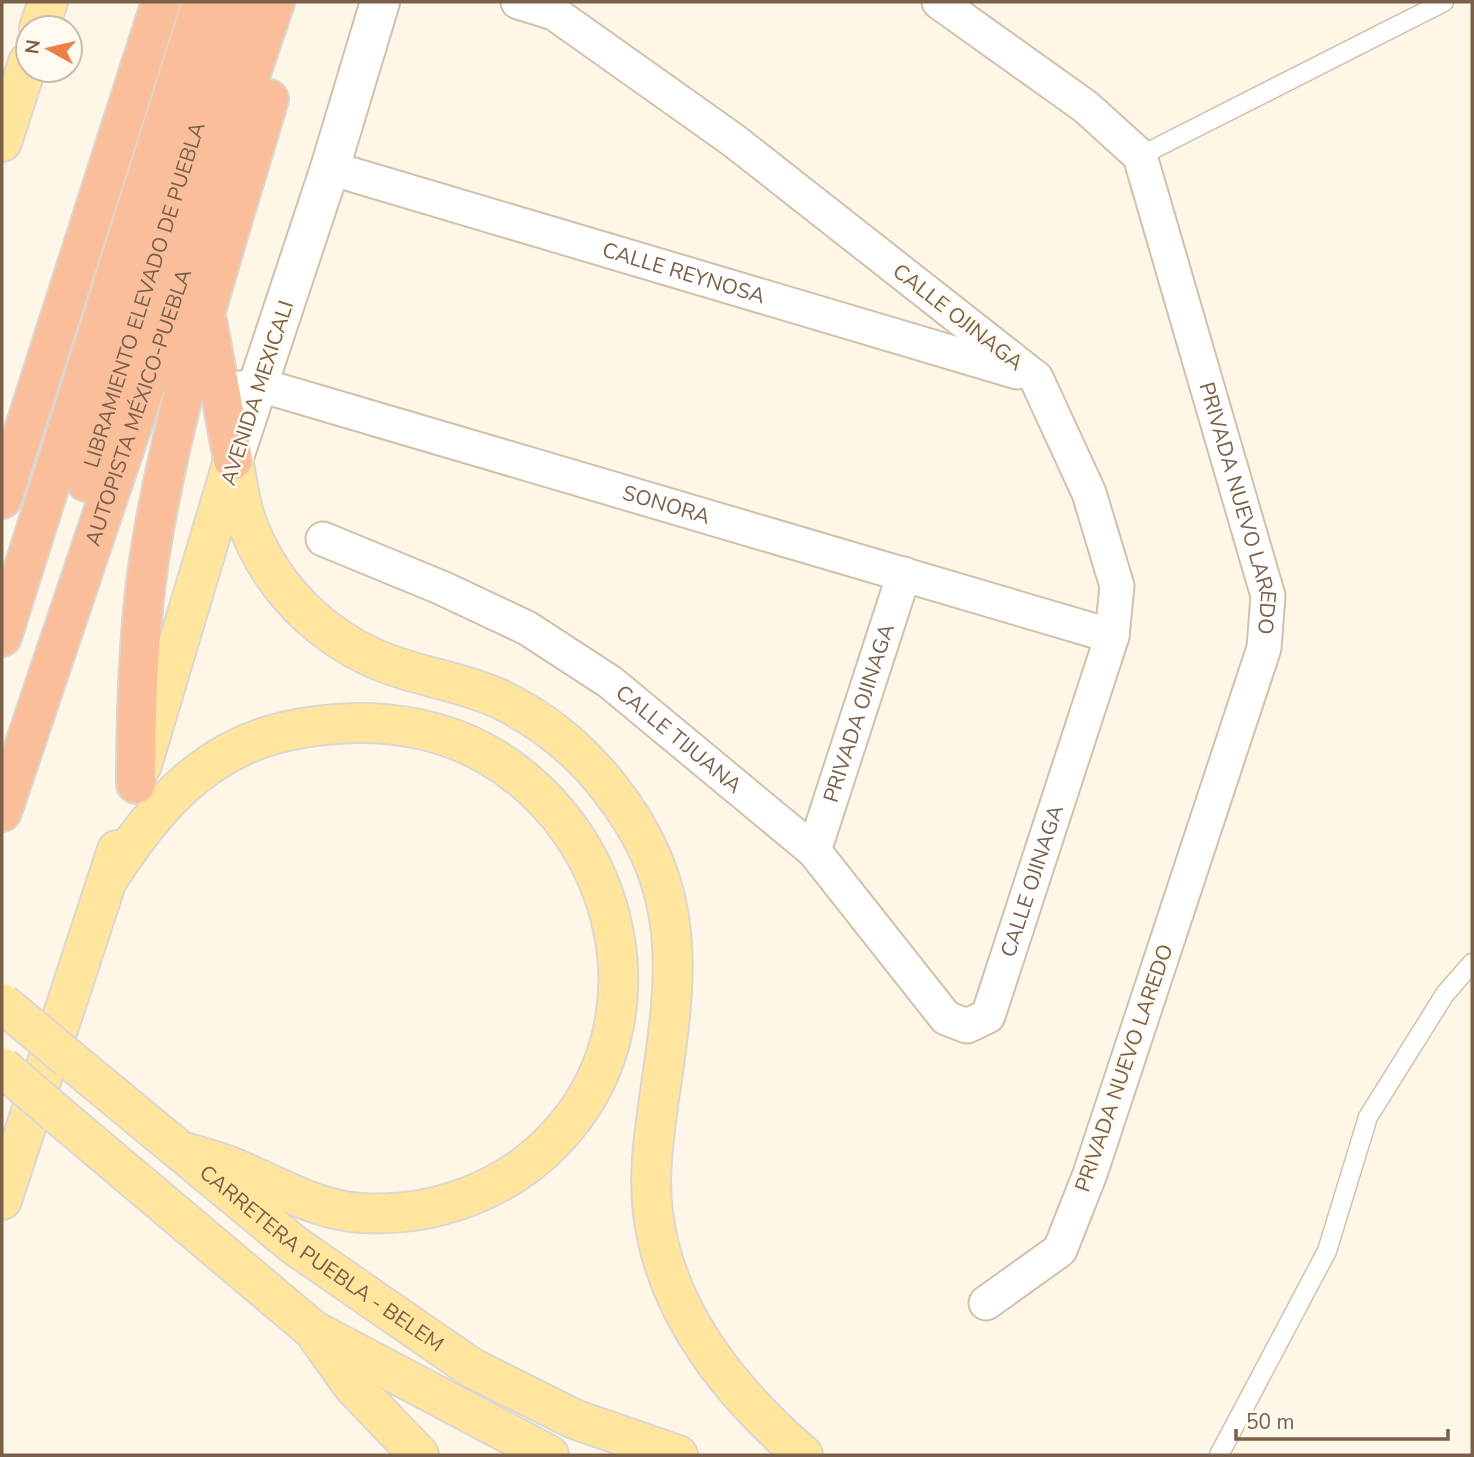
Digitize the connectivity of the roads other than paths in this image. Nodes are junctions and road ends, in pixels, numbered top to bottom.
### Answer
1 (161, 2) edge
2 (202, 2) edge
3 (236, 2) edge
4 (275, 2) edge
5 (298, 2) edge
6 (380, 2) edge
7 (518, 2) edge
8 (939, 2) edge
9 (1444, 2) edge
10 (21, 84) edge
11 (2, 142) edge
12 (1140, 156) junction
13 (330, 168) junction
14 (206, 317) junction
15 (1036, 378) junction
16 (260, 385) junction
17 (221, 392) junction
18 (233, 460) junction
19 (2, 499) edge
20 (323, 539) dead end
21 (904, 574) junction
22 (1112, 636) junction
23 (2, 637) edge
24 (2, 747) edge
25 (136, 784) junction
26 (2, 812) edge
27 (814, 851) junction
28 (110, 876) junction
29 (1472, 963) edge
30 (2, 1003) edge
31 (967, 1026) joint
32 (2, 1068) edge
33 (184, 1152) junction
34 (2, 1200) edge
35 (986, 1303) dead end
36 (313, 1330) junction
37 (419, 1455) edge
38 (550, 1455) edge
39 (678, 1455) edge
40 (803, 1455) edge
41 (1220, 1455) edge

1 - 19 highway
2 - 23 highway, LIBRAMIENTO ELEVADO DE PUEBLA
3 - 24 highway, LIBRAMIENTO ELEVADO DE PUEBLA
4 - 26 highway, AUTOPISTA MÉXICO-PUEBLA
5 - 14 highway
6 - 13 street, AVENIDA MEXICALI
7 - 15 street, CALLE OJINAGA
8 - 12 street
9 - 12 lane
10 - 11 main road
12 - 35 street, PRIVADA NUEVO LAREDO
13 - 15 street, CALLE REYNOSA
13 - 16 street, AVENIDA MEXICALI
14 - 17 highway
14 - 25 highway
15 - 22 street, CALLE OJINAGA
16 - 17 street, SONORA
16 - 18 street, AVENIDA MEXICALI
16 - 21 street, SONORA
17 - 18 highway
18 - 25 main road, AVENIDA MEXICALI
18 - 40 main road
20 - 27 street, CALLE TIJUANA
21 - 22 street, SONORA
21 - 27 street, PRIVADA OJINAGA
22 - 31 street, CALLE OJINAGA
25 - 28 main road, AVENIDA MEXICALI
27 - 31 street, CALLE TIJUANA
28 - 33 main road
28 - 34 main road
29 - 41 lane
30 - 33 main road, CARRETERA PUEBLA - BELEM, bridge
32 - 36 main road, bridge
33 - 39 main road, CARRETERA PUEBLA - BELEM
36 - 37 main road
36 - 38 main road

